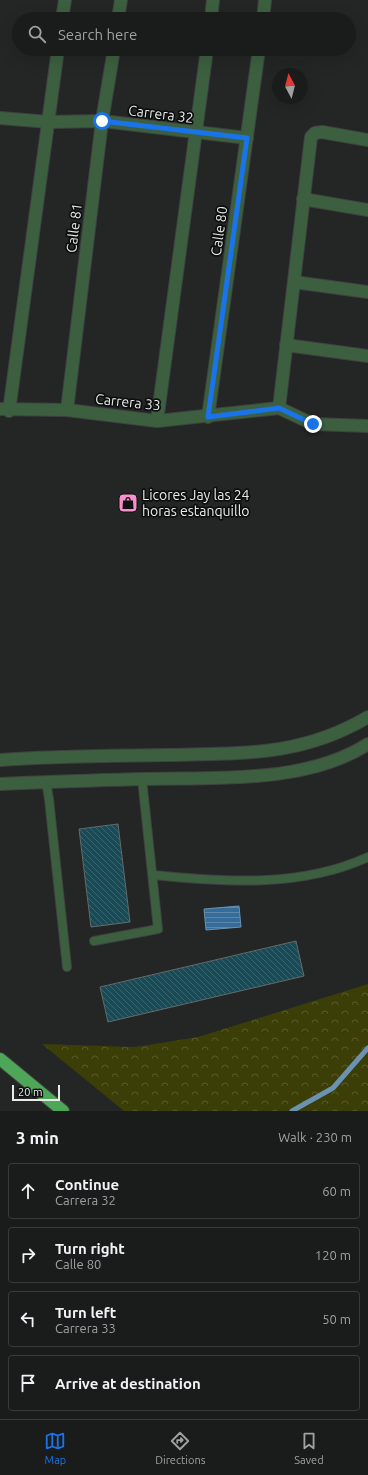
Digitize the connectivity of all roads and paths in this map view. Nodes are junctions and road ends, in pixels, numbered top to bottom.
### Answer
1 (65, 0) edge
2 (121, 0) edge
3 (213, 0) edge
4 (265, 0) edge
5 (63, 12) edge
6 (119, 12) edge
7 (212, 12) edge
8 (264, 12) edge
9 (57, 56) edge
10 (113, 56) edge
11 (206, 56) edge
12 (258, 56) edge
13 (0, 118) edge
14 (102, 121) junction
15 (49, 122) junction
16 (197, 133) junction
17 (247, 138) junction
18 (368, 140) edge
19 (303, 199) junction
20 (368, 210) edge
21 (294, 282) junction
22 (368, 292) edge
23 (286, 345) junction
24 (368, 356) edge
25 (279, 408) junction
26 (5, 410) edge
27 (67, 410) junction
28 (208, 417) junction
29 (157, 422) junction
30 (368, 426) edge
31 (368, 717) edge
32 (368, 744) edge
33 (0, 760) edge
34 (142, 779) junction
35 (46, 782) junction
36 (0, 784) edge
37 (368, 857) edge
38 (153, 875) junction
39 (94, 941) dead end
40 (67, 967) dead end
41 (0, 1059) edge
42 (63, 1111) edge

1 - 5 street
2 - 6 street
3 - 7 street
4 - 8 street
9 - 15 street
10 - 14 street, Calle 81
11 - 16 street
12 - 17 street, Calle 80
13 - 15 street, Carrera 32
14 - 15 street, Carrera 32
14 - 16 street, Carrera 32
14 - 27 street, Calle 81
15 - 26 street
16 - 17 street, Carrera 32
16 - 29 street
17 - 28 street, Calle 80
18 - 19 street
19 - 20 street
19 - 21 street
21 - 22 street
21 - 23 street
23 - 24 street
23 - 25 street
25 - 28 street, Carrera 33
25 - 30 street
26 - 27 street, Carrera 33
27 - 29 street, Carrera 33
28 - 29 street, Carrera 33
31 - 33 street
32 - 34 street
34 - 35 street
34 - 38 lane
35 - 36 street
35 - 40 lane
37 - 38 lane
38 - 39 lane
41 - 42 highway

